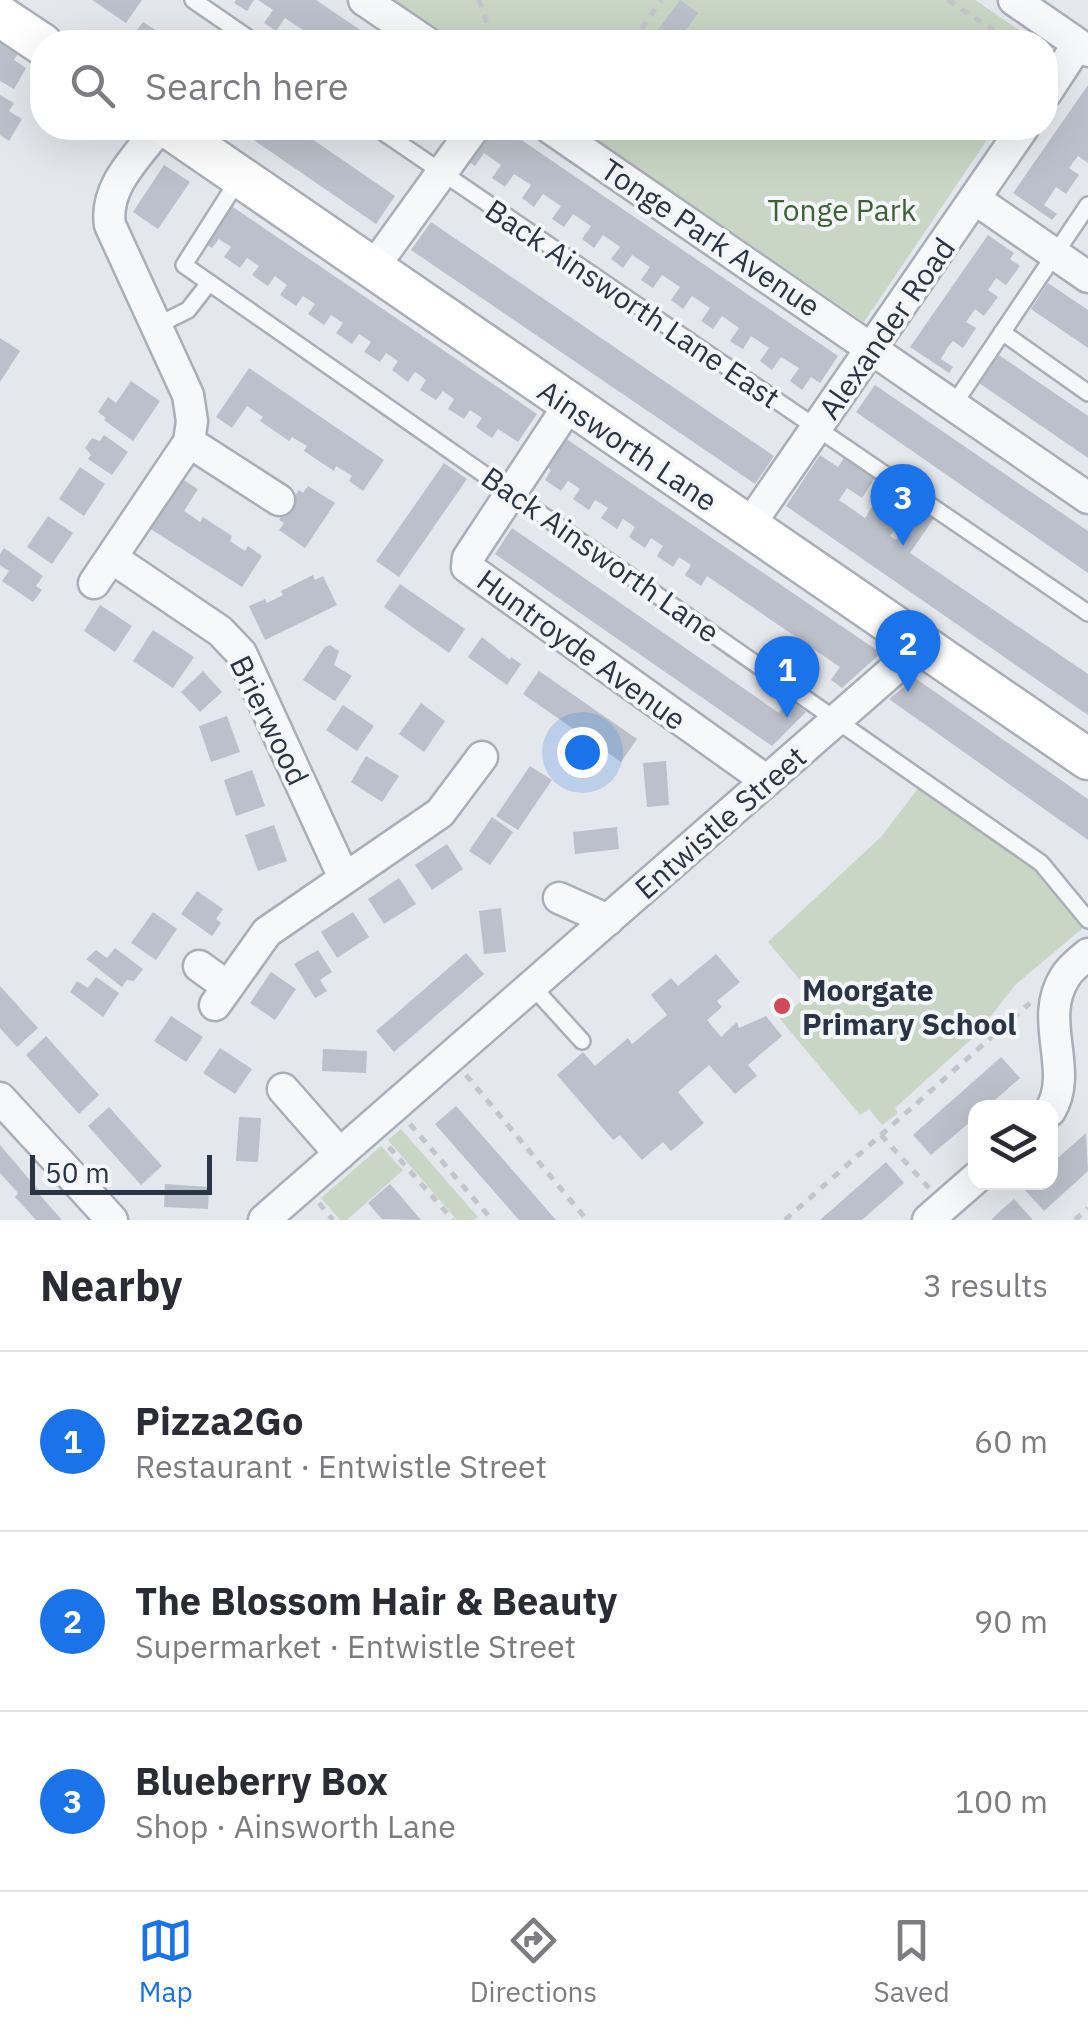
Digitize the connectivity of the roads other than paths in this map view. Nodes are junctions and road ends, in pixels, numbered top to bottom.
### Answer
1 (193, 0) edge
2 (364, 0) edge
3 (1014, 0) edge
4 (0, 16) edge
5 (237, 30) edge
6 (408, 30) edge
7 (1057, 30) edge
8 (1058, 31) edge
9 (30, 36) edge
10 (1083, 48) edge
11 (1058, 78) edge
12 (149, 140) edge
13 (186, 140) edge
14 (395, 140) edge
15 (465, 140) edge
16 (568, 140) edge
17 (1015, 140) edge
18 (442, 172) junction
19 (240, 177) junction
20 (975, 199) junction
21 (1088, 205) edge
22 (1055, 254) junction
23 (373, 268) junction
24 (1088, 277) edge
25 (209, 283) junction
26 (156, 326) junction
27 (1002, 332) junction
28 (872, 346) junction
29 (1088, 393) edge
30 (954, 404) junction
31 (569, 405) junction
32 (816, 429) junction
33 (189, 442) junction
34 (512, 492) junction
35 (1088, 498) edge
36 (279, 500) dead end
37 (748, 528) junction
38 (112, 558) junction
39 (94, 583) dead end
40 (1088, 612) edge
41 (922, 645) junction
42 (838, 718) junction
43 (482, 756) dead end
44 (1088, 760) edge
45 (768, 780) junction
46 (344, 878) junction
47 (559, 898) dead end
48 (608, 920) junction
49 (1088, 920) edge
50 (1088, 954) edge
51 (199, 966) dead end
52 (532, 986) junction
53 (582, 1041) dead end
54 (283, 1089) dead end
55 (0, 1098) edge
56 (1055, 1100) edge
57 (340, 1154) junction
58 (968, 1183) edge
59 (933, 1204) edge
60 (112, 1220) edge
61 (264, 1220) edge

1 - 5 lane
2 - 6 street
3 - 7 street
4 - 9 main road
8 - 10 street
10 - 11 street
12 - 26 street
13 - 19 main road, Ainsworth Lane
14 - 18 lane, Back Ainsworth Lane East
15 - 18 street
16 - 28 street, Tonge Park Avenue
17 - 20 street, Alexander Road
18 - 23 street
18 - 32 lane, Back Ainsworth Lane East
19 - 23 main road, Ainsworth Lane
19 - 25 lane
20 - 22 street
20 - 28 street, Alexander Road
21 - 22 lane
22 - 24 street
22 - 27 lane
23 - 31 main road, Ainsworth Lane
25 - 26 lane
25 - 34 lane, Back Ainsworth Lane
26 - 33 street
27 - 29 lane
27 - 30 lane
28 - 30 street, Tonge Park Avenue
28 - 32 street, Alexander Road
30 - 35 street, Tonge Park Avenue
31 - 34 street, Huntroyde Avenue
31 - 37 main road, Ainsworth Lane
32 - 37 street, Alexander Road
32 - 40 lane, Back Ainsworth Lane East
33 - 36 street
33 - 38 street
34 - 42 lane, Back Ainsworth Lane
34 - 45 street, Huntroyde Avenue
37 - 41 main road, Ainsworth Lane
38 - 39 street
38 - 46 street, Brierwood
41 - 42 street, Entwistle Street
41 - 44 main road, Ainsworth Lane
42 - 45 street, Entwistle Street
42 - 49 lane, Back Ainsworth Lane
43 - 46 street
45 - 48 street, Entwistle Street
46 - 51 street
47 - 48 street, Entwistle Street
48 - 52 street, Entwistle Street
50 - 56 street
52 - 53 lane
52 - 57 street, Entwistle Street
54 - 57 street
55 - 60 street
57 - 61 street, Entwistle Street
58 - 59 street

